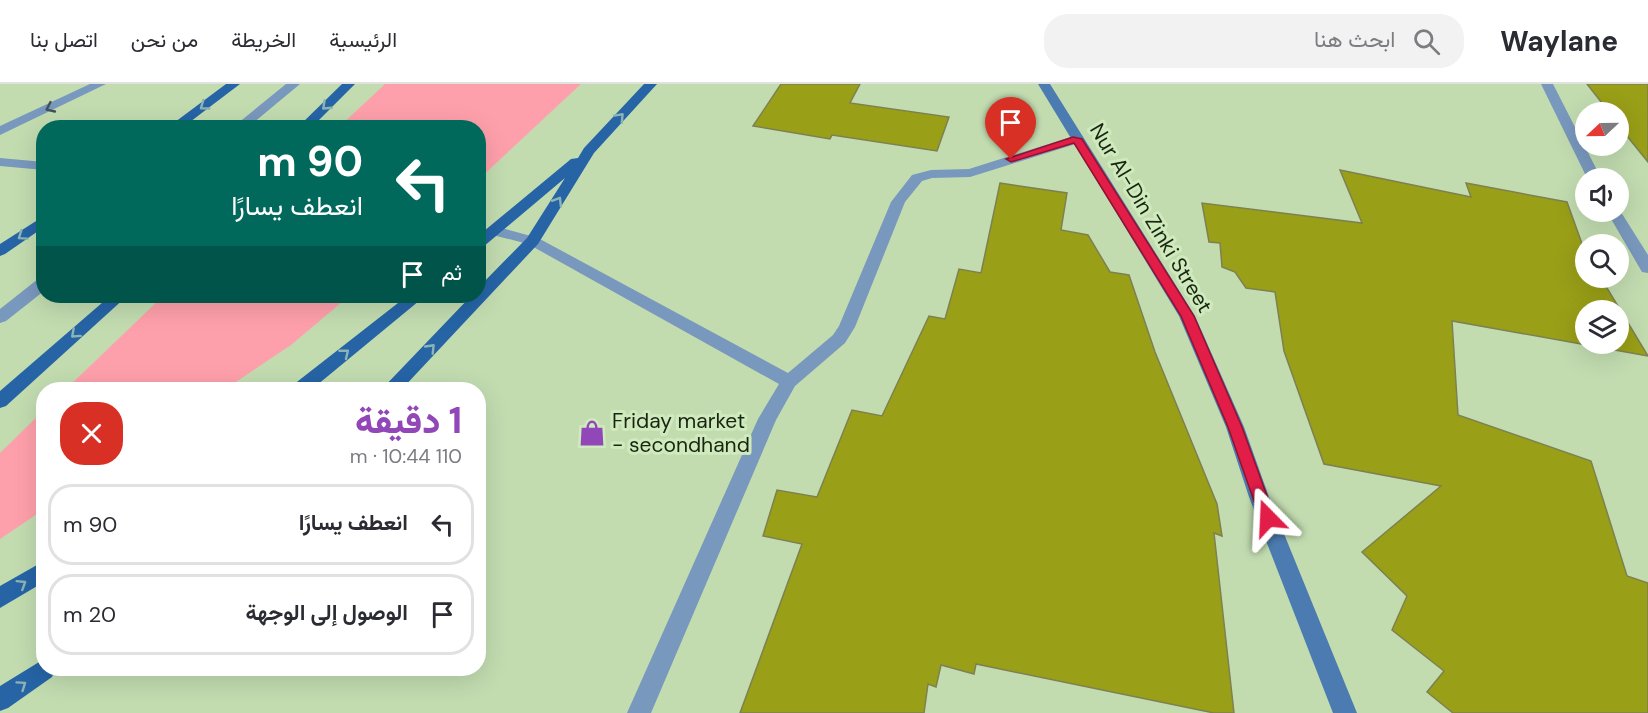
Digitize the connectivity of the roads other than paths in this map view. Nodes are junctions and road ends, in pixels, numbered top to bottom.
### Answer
1 (100, 84) edge
2 (234, 84) edge
3 (294, 84) edge
4 (350, 84) edge
5 (651, 84) edge
6 (1044, 84) edge
7 (1547, 84) edge
8 (184, 120) edge
9 (248, 120) edge
10 (312, 120) edge
11 (0, 131) edge
12 (1077, 139) junction
13 (589, 151) junction
14 (0, 162) edge
15 (36, 165) edge
16 (1588, 168) edge
17 (1620, 222) edge
18 (36, 226) edge
19 (494, 231) junction
20 (486, 238) edge
21 (533, 241) junction
22 (0, 251) edge
23 (1648, 268) edge
24 (36, 289) edge
25 (486, 290) edge
26 (110, 303) edge
27 (408, 303) edge
28 (473, 303) edge
29 (0, 317) edge
30 (309, 382) edge
31 (398, 382) edge
32 (789, 382) junction
33 (1, 399) edge
34 (36, 575) edge
35 (0, 598) edge
36 (36, 675) edge
37 (0, 700) edge
38 (639, 713) edge
39 (1345, 713) edge

1 -> 11 street
2 -> 8 main road
3 - 9 street
4 -> 10 main road
13 -> 5 main road
6 - 12 street, Nur Al-Din Zinki Street
7 - 16 street
12 - 32 street
12 - 39 street, Nur Al-Din Zinki Street
13 - 19 main road
21 -> 13 main road
14 - 15 street
17 - 23 street
18 -> 22 main road
19 - 20 main road
19 - 21 street
25 -> 21 main road
21 - 32 street
24 - 29 street
26 -> 33 main road
30 -> 27 main road
31 -> 28 main road
32 - 38 street
35 -> 34 main road
37 -> 36 main road

